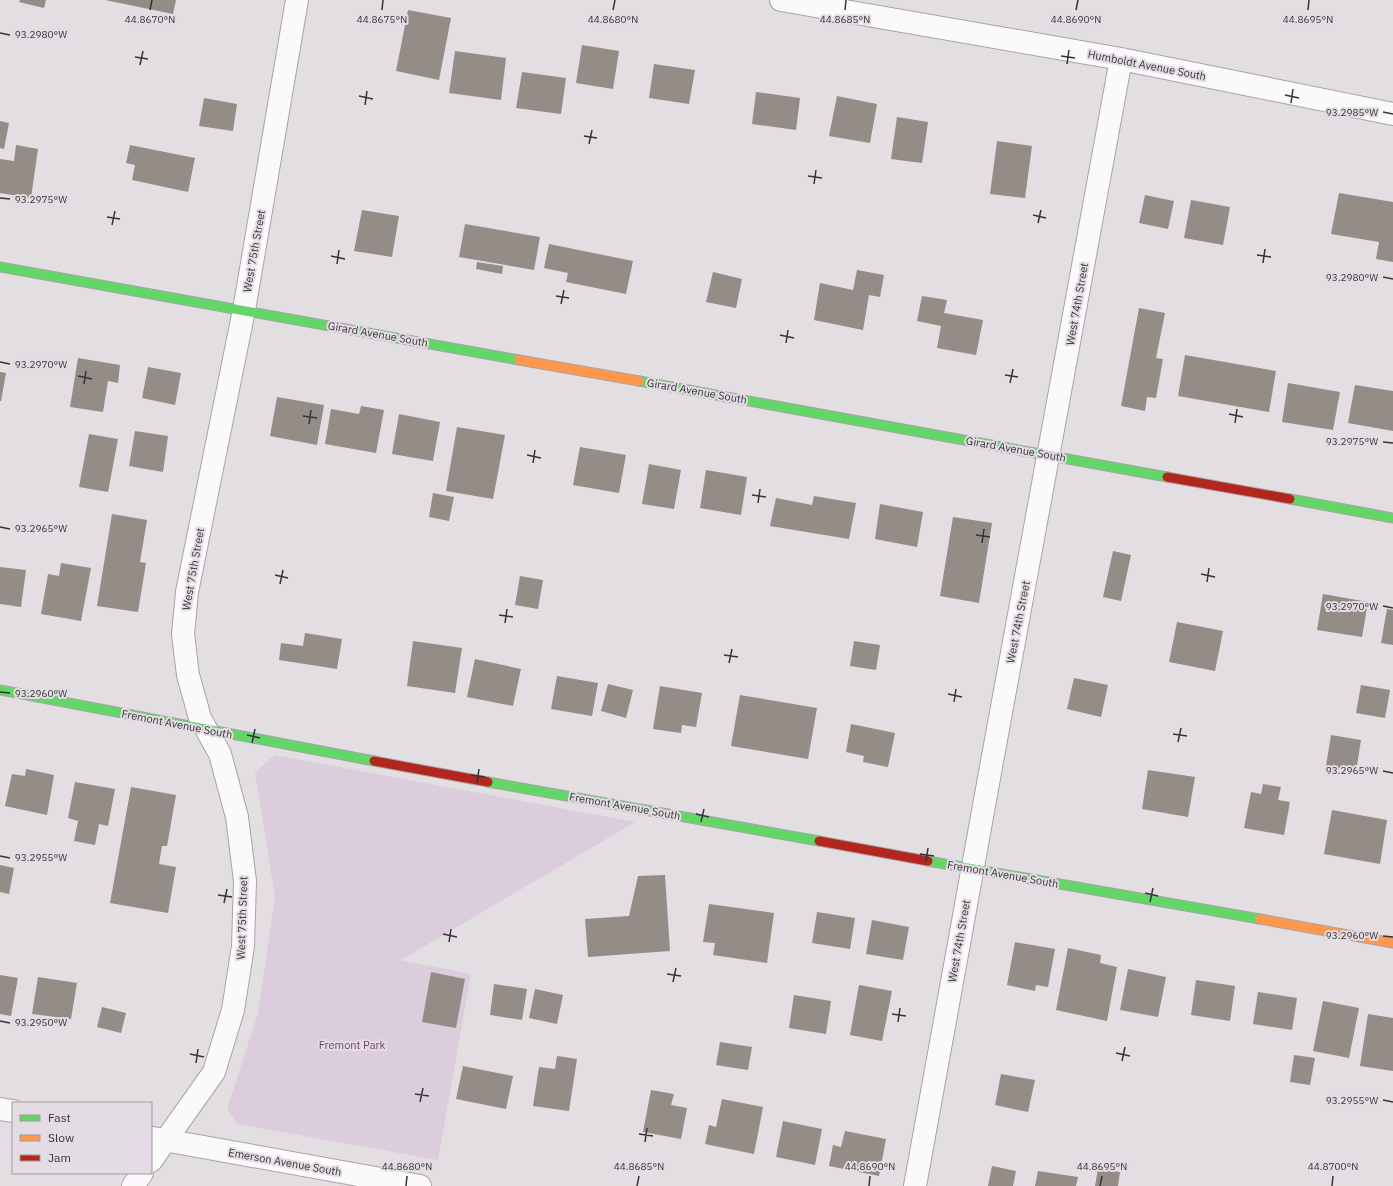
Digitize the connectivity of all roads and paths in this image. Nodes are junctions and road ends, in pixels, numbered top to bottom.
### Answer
1 (297, 0) edge
2 (781, 0) edge
3 (1121, 59) junction
4 (1393, 114) edge
5 (0, 266) edge
6 (244, 310) junction
7 (1050, 455) junction
8 (1393, 518) edge
9 (0, 690) edge
10 (207, 730) junction
11 (972, 869) junction
12 (1393, 943) edge
13 (0, 1109) edge
14 (12, 1111) edge
15 (159, 1139) edge
16 (152, 1158) edge
17 (141, 1174) edge
18 (133, 1186) edge
19 (420, 1186) edge
20 (915, 1186) edge

1 - 6 street, West 75th Street
2 - 3 street, Humboldt Avenue South
3 - 4 street, Humboldt Avenue South
3 - 7 street, West 74th Street
5 - 6 street, Girard Avenue South
6 - 7 street, Girard Avenue South
6 - 10 street, West 75th Street
7 - 8 street, Girard Avenue South
7 - 11 street, West 74th Street
9 - 10 street, Fremont Avenue South
10 - 11 street, Fremont Avenue South
10 - 15 street, West 75th Street
11 - 12 street, Fremont Avenue South
11 - 20 street, West 74th Street
13 - 14 street
15 - 16 street, West 75th Street
15 - 19 street, Emerson Avenue South
17 - 18 street

